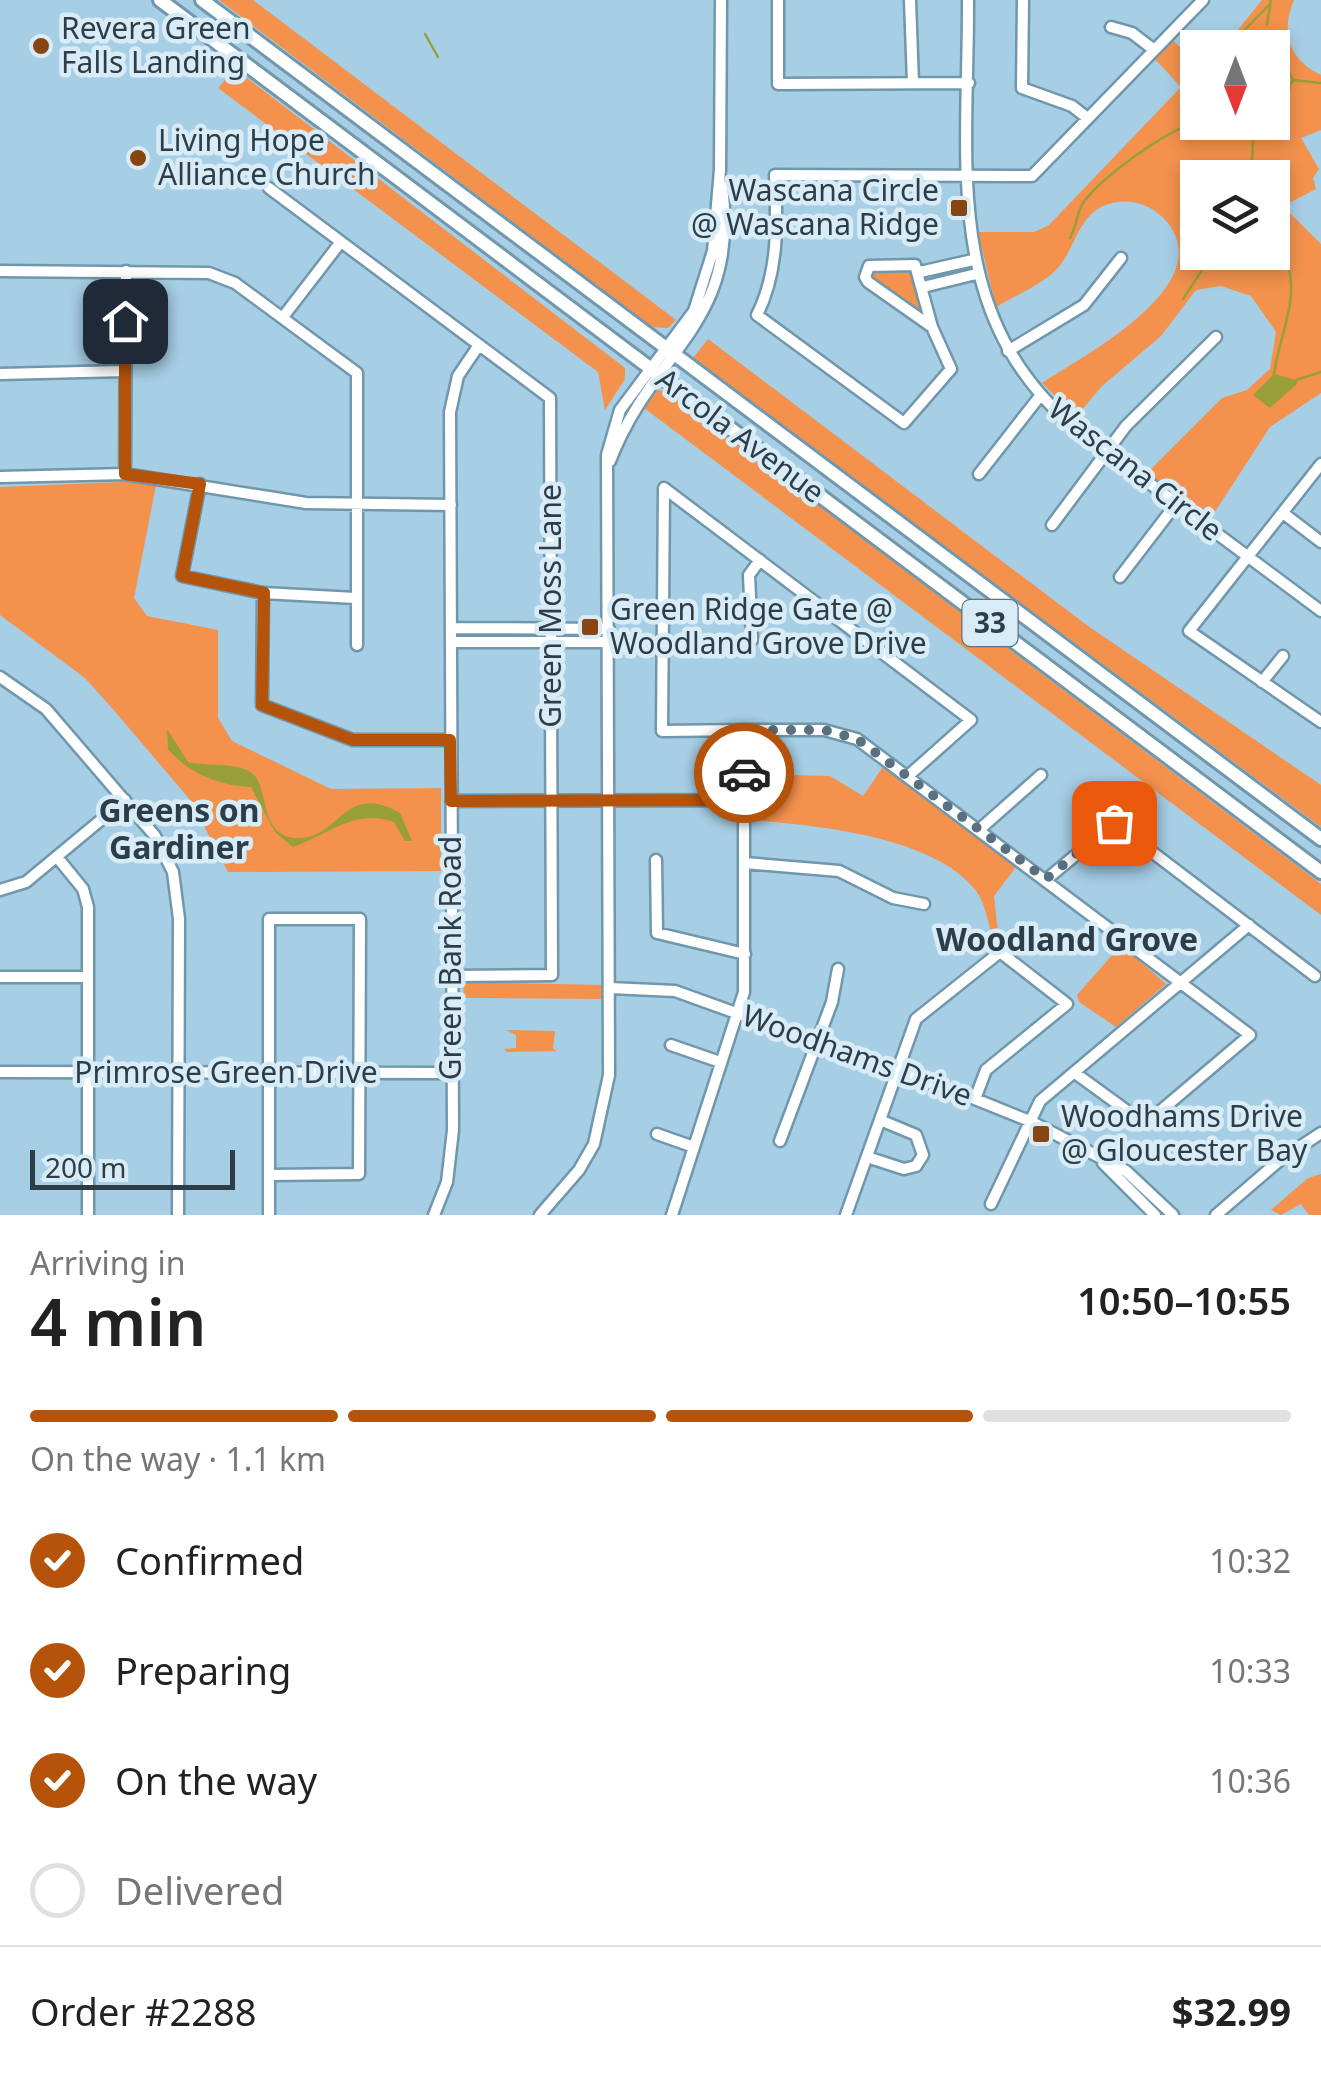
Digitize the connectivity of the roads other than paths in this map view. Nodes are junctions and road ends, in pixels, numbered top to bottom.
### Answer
1 (160, 0) edge
2 (202, 0) edge
3 (721, 0) edge
4 (778, 0) edge
5 (910, 0) edge
6 (968, 0) edge
7 (1022, 0) edge
8 (1203, 0) edge
9 (1111, 28) dead end
10 (1153, 50) junction
11 (914, 83) junction
12 (968, 83) junction
13 (1086, 117) junction
14 (967, 176) junction
15 (269, 188) dead end
16 (340, 242) junction
17 (1121, 258) dead end
18 (973, 260) junction
19 (0, 271) edge
20 (126, 271) junction
21 (920, 272) junction
22 (976, 274) junction
23 (923, 287) junction
24 (283, 317) junction
25 (932, 327) junction
26 (1216, 338) dead end
27 (480, 345) junction
28 (1008, 351) junction
29 (667, 352) junction
30 (124, 370) junction
31 (654, 372) junction
32 (0, 374) edge
33 (1040, 396) junction
34 (1106, 452) junction
35 (1321, 464) edge
36 (125, 474) junction
37 (979, 474) dead end
38 (0, 477) edge
39 (200, 484) junction
40 (356, 504) junction
41 (1176, 504) junction
42 (451, 505) junction
43 (1283, 514) junction
44 (1052, 525) dead end
45 (1321, 542) edge
46 (1248, 556) junction
47 (760, 560) junction
48 (1120, 577) dead end
49 (264, 593) junction
50 (355, 598) junction
51 (1321, 611) edge
52 (452, 628) junction
53 (551, 628) junction
54 (609, 629) junction
55 (752, 640) dead end
56 (452, 642) junction
57 (551, 642) junction
58 (609, 642) junction
59 (358, 645) dead end
60 (1283, 656) dead end
61 (4, 680) edge
62 (1262, 682) junction
63 (0, 696) edge
64 (1321, 722) edge
65 (744, 730) junction
66 (450, 740) junction
67 (1041, 775) dead end
68 (908, 776) junction
69 (125, 800) junction
70 (552, 800) junction
71 (608, 800) junction
72 (744, 800) junction
73 (451, 801) junction
74 (980, 829) junction
75 (1321, 839) edge
76 (57, 858) junction
77 (656, 860) dead end
78 (744, 863) junction
79 (1321, 872) edge
80 (1046, 879) junction
81 (0, 890) edge
82 (924, 904) dead end
83 (1249, 925) junction
84 (745, 954) junction
85 (838, 968) dead end
86 (451, 976) junction
87 (1315, 976) dead end
88 (0, 977) edge
89 (88, 977) junction
90 (1184, 980) junction
91 (610, 988) junction
92 (737, 1012) junction
93 (818, 1043) junction
94 (671, 1045) dead end
95 (720, 1062) junction
96 (0, 1072) edge
97 (88, 1072) junction
98 (179, 1072) junction
99 (896, 1072) junction
100 (270, 1073) junction
101 (359, 1073) junction
102 (452, 1073) junction
103 (1074, 1074) junction
104 (976, 1099) junction
105 (880, 1120) junction
106 (1032, 1122) junction
107 (1321, 1133) edge
108 (657, 1134) dead end
109 (780, 1141) dead end
110 (692, 1146) junction
111 (1095, 1156) junction
112 (867, 1157) junction
113 (270, 1175) junction
114 (991, 1204) dead end
115 (88, 1215) edge
116 (178, 1215) edge
117 (269, 1215) edge
118 (434, 1215) edge
119 (540, 1215) edge
120 (672, 1215) edge
121 (846, 1215) edge
122 (1155, 1215) edge
123 (1173, 1215) edge
124 (1216, 1215) edge

1 - 31 main road, Arcola Avenue / 33
2 - 29 main road, Arcola Avenue / 33
3 - 29 street
4 - 11 street
5 - 11 street
6 - 12 street, Wascana Circle
7 - 13 street
8 - 10 street
9 - 10 street
10 - 13 street
11 - 12 street
12 - 14 street, Wascana Circle
13 - 14 street
14 - 18 street, Wascana Circle
14 - 25 street
15 - 16 street, Green Moss Lane
16 - 24 street
16 - 27 street, Green Moss Lane
17 - 28 street
18 - 21 street
18 - 22 street, Wascana Circle
19 - 20 street
20 - 24 street
20 - 30 street
21 - 23 street
21 - 25 street
22 - 23 street
22 - 28 street, Wascana Circle
23 - 25 street
24 - 40 street
26 - 34 street
27 - 42 street, Green Bank Road
27 - 53 street, Green Moss Lane
28 - 33 street, Wascana Circle
29 - 31 street
29 - 75 main road, Arcola Avenue / 33
30 - 32 street
30 - 36 street
31 - 54 street
31 - 79 main road, Arcola Avenue / 33
33 - 34 street, Wascana Circle
33 - 37 street
34 - 41 street, Wascana Circle
34 - 44 street
35 - 43 street
36 - 38 street
36 - 39 street
39 - 40 street
39 - 49 street
40 - 42 street
40 - 50 street
41 - 46 street, Wascana Circle
41 - 48 street
42 - 52 street, Green Bank Road
43 - 45 street
43 - 46 street
46 - 51 street, Wascana Circle
46 - 62 street
47 - 55 street
47 - 65 street
47 - 68 street
49 - 50 street
49 - 66 street
50 - 59 street
52 - 53 street
52 - 56 street, Green Bank Road
53 - 54 street
53 - 57 street, Green Moss Lane
54 - 58 street
56 - 57 street
56 - 66 street, Green Bank Road
57 - 58 street
57 - 70 street, Green Moss Lane
58 - 71 street
60 - 62 street
61 - 63 street
61 - 69 street
62 - 64 street
65 - 68 street
65 - 72 street
66 - 73 street, Green Bank Road
67 - 74 street
68 - 74 street
69 - 76 street
69 - 98 street
70 - 71 street
70 - 73 street
70 - 86 street, Green Moss Lane
71 - 72 street
71 - 91 street
72 - 78 street
73 - 86 street, Green Bank Road
74 - 80 street
76 - 81 street
76 - 89 street
77 - 84 street
78 - 82 street
78 - 84 street
80 - 83 street
80 - 90 street
83 - 87 street
83 - 90 street
84 - 92 street
85 - 93 street
86 - 102 street, Green Bank Road
88 - 89 street
89 - 97 street
90 - 103 street
90 - 103 street
91 - 92 street, Woodhams Drive
91 - 119 street
92 - 93 street, Woodhams Drive
92 - 95 street
93 - 99 street, Woodhams Drive
93 - 109 street
94 - 95 street
95 - 110 street
96 - 97 street, Primrose Green Drive
97 - 98 street, Primrose Green Drive
97 - 115 street
98 - 100 street, Primrose Green Drive
98 - 116 street
99 - 104 street, Woodhams Drive
99 - 104 street
99 - 105 street
100 - 101 street, Primrose Green Drive
100 - 101 street
100 - 113 street
101 - 102 street, Primrose Green Drive
101 - 113 street
102 - 118 street, Green Bank Road
103 - 106 street
104 - 106 street, Woodhams Drive
105 - 112 street
105 - 112 street
106 - 111 street, Woodhams Drive
106 - 114 street
107 - 124 street
108 - 110 street
110 - 120 street
111 - 122 street, Woodhams Drive
111 - 123 street, Woodhams Drive
112 - 121 street
113 - 117 street

